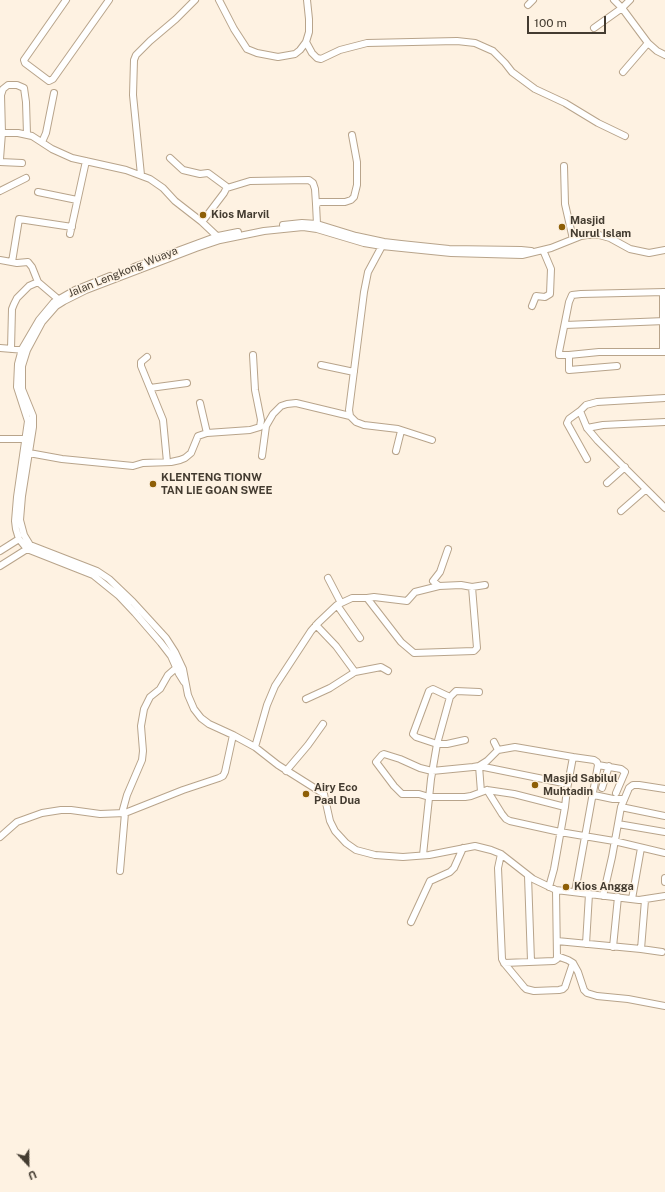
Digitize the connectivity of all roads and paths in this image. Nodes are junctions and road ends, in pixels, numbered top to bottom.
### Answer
1 (66, 0) edge
2 (108, 0) edge
3 (195, 0) edge
4 (220, 0) edge
5 (307, 0) edge
6 (533, 0) edge
7 (614, 0) edge
8 (630, 0) edge
9 (528, 5) dead end
10 (622, 8) junction
11 (594, 28) dead end
12 (306, 42) junction
13 (648, 43) junction
14 (665, 55) edge
15 (623, 72) dead end
16 (54, 93) dead end
17 (1, 133) edge
18 (27, 134) junction
19 (352, 135) dead end
20 (625, 136) dead end
21 (42, 142) junction
22 (170, 158) dead end
23 (0, 159) edge
24 (86, 161) junction
25 (0, 162) edge
26 (22, 163) dead end
27 (564, 166) dead end
28 (141, 175) junction
29 (26, 178) dead end
30 (227, 188) junction
31 (0, 191) edge
32 (38, 192) dead end
33 (77, 200) junction
34 (316, 204) junction
35 (202, 222) junction
36 (317, 224) junction
37 (72, 227) junction
38 (70, 234) dead end
39 (219, 238) junction
40 (573, 239) junction
41 (382, 246) junction
42 (543, 250) junction
43 (665, 250) edge
44 (532, 252) junction
45 (0, 260) edge
46 (12, 262) junction
47 (38, 282) junction
48 (664, 292) edge
49 (58, 299) junction
50 (532, 306) dead end
51 (664, 321) edge
52 (565, 325) junction
53 (0, 348) edge
54 (11, 349) junction
55 (24, 350) junction
56 (664, 352) edge
57 (253, 355) dead end
58 (569, 355) junction
59 (147, 356) dead end
60 (320, 365) dead end
61 (617, 366) dead end
62 (354, 372) junction
63 (187, 384) dead end
64 (150, 388) junction
65 (665, 398) edge
66 (200, 403) dead end
67 (580, 411) junction
68 (350, 416) junction
69 (665, 422) edge
70 (587, 428) junction
71 (401, 430) junction
72 (207, 433) junction
73 (0, 439) edge
74 (26, 439) junction
75 (432, 440) dead end
76 (396, 451) dead end
77 (29, 453) junction
78 (262, 456) dead end
79 (587, 459) dead end
80 (167, 462) junction
81 (626, 467) junction
82 (607, 483) dead end
83 (645, 490) junction
84 (665, 508) edge
85 (621, 511) dead end
86 (19, 539) junction
87 (27, 549) junction
88 (448, 549) dead end
89 (0, 551) edge
90 (0, 566) edge
91 (328, 578) dead end
92 (485, 585) dead end
93 (439, 586) junction
94 (472, 586) junction
95 (367, 598) junction
96 (339, 604) junction
97 (316, 625) junction
98 (152, 627) junction
99 (360, 638) dead end
100 (176, 668) junction
101 (388, 671) dead end
102 (355, 672) junction
103 (186, 684) junction
104 (478, 692) dead end
105 (450, 697) junction
106 (306, 699) dead end
107 (323, 724) dead end
108 (234, 735) junction
109 (465, 740) dead end
110 (494, 742) dead end
111 (437, 744) junction
112 (255, 747) junction
113 (498, 750) junction
114 (574, 757) junction
115 (598, 765) junction
116 (479, 766) junction
117 (609, 766) junction
118 (286, 771) junction
119 (432, 771) junction
120 (568, 784) junction
121 (602, 788) dead end
122 (665, 789) edge
123 (484, 791) junction
124 (616, 793) dead end
125 (594, 795) junction
126 (429, 797) junction
127 (623, 799) junction
128 (565, 807) junction
129 (621, 807) junction
130 (124, 813) junction
131 (665, 816) edge
132 (618, 824) junction
133 (560, 832) junction
134 (665, 832) edge
135 (0, 837) edge
136 (586, 837) junction
137 (614, 841) junction
138 (463, 848) junction
139 (641, 848) junction
140 (665, 853) edge
141 (502, 854) junction
142 (423, 856) junction
143 (120, 872) dead end
144 (528, 876) junction
145 (665, 878) edge
146 (665, 882) edge
147 (549, 887) junction
148 (556, 890) junction
149 (576, 892) junction
150 (589, 894) junction
151 (603, 896) junction
152 (665, 896) edge
153 (618, 898) junction
154 (632, 899) junction
155 (645, 900) junction
156 (411, 922) dead end
157 (557, 941) junction
158 (586, 944) junction
159 (613, 947) junction
160 (641, 949) junction
161 (662, 952) dead end
162 (557, 956) junction
163 (531, 961) junction
164 (504, 963) junction
165 (573, 963) junction
166 (665, 1006) edge

1 - 2 street
3 - 28 street
4 - 12 street
5 - 12 street
6 - 9 street
7 - 10 street
8 - 10 street
10 - 11 street
10 - 13 street
12 - 20 street
13 - 14 street
13 - 15 street
16 - 21 street
17 - 18 street
17 - 18 street
17 - 23 street
18 - 21 street
19 - 34 street
21 - 24 street
22 - 30 street
24 - 28 street
24 - 33 street
25 - 26 street
27 - 40 street
28 - 35 street
29 - 31 street
30 - 34 street
30 - 35 street
32 - 33 street
33 - 37 street
34 - 36 street
35 - 39 street
36 - 39 street, Jalan Lengkong Wuaya
36 - 44 street, Jalan Lengkong Wuaya
37 - 38 street
37 - 46 street
39 - 41 street, Jalan Lengkong Wuaya
39 - 49 street, Jalan Lengkong Wuaya
39 - 55 street, Jalan Lengkong Wuaya
40 - 42 street, Jalan Lengkong Wuaya
40 - 43 street, Jalan Lengkong Wuaya
41 - 44 street, Jalan Lengkong Wuaya
41 - 62 street
42 - 44 street, Jalan Lengkong Wuaya
42 - 50 street
45 - 46 street
46 - 47 street
47 - 49 street
47 - 54 street
48 - 51 street
48 - 52 street
49 - 55 street, Jalan Lengkong Wuaya
51 - 52 street
51 - 56 street
52 - 58 street
53 - 54 street
54 - 55 street
55 - 74 street, Jalan Lengkong Wuaya
55 - 77 street, Jalan Lengkong Wuaya
56 - 58 street
57 - 72 street
58 - 61 street
59 - 64 street
60 - 62 street
62 - 68 street
63 - 64 street
64 - 80 street
65 - 67 street
66 - 72 street
67 - 70 street
67 - 79 street
68 - 71 street
68 - 78 street
69 - 70 street
70 - 81 street
71 - 75 street
71 - 76 street
72 - 80 street
73 - 74 street
74 - 86 street, Jalan Lengkong Wuaya
77 - 80 street
77 - 98 street, Jalan Lengkong Wuaya
81 - 82 street
81 - 83 street
83 - 84 street
83 - 85 street
86 - 87 street, Jalan Lengkong Wuaya
86 - 89 street
87 - 90 street
87 - 98 street, Jalan Lengkong Wuaya
88 - 93 street
91 - 96 street
92 - 94 street
93 - 94 street
93 - 95 street
94 - 95 street
95 - 96 street
96 - 97 street
96 - 99 street
97 - 102 street
97 - 112 street
98 - 100 street, Jalan Lengkong Wuaya
98 - 103 street, Jalan Lengkong Wuaya
100 - 103 street, Jalan Lengkong Wuaya
100 - 130 street
101 - 102 street
102 - 106 street
103 - 108 street
104 - 105 street
105 - 111 street
105 - 111 street
107 - 118 street
108 - 112 street
108 - 130 street
109 - 111 street
110 - 113 street
111 - 119 street
112 - 118 street
113 - 114 street
113 - 116 street
114 - 115 street
114 - 120 street
115 - 117 street
115 - 125 street
116 - 119 street
116 - 120 street
116 - 123 street
117 - 121 street
117 - 124 street
118 - 142 street
119 - 126 street
119 - 126 street
120 - 128 street
122 - 127 street
123 - 126 street
123 - 128 street
123 - 133 street
125 - 127 street
125 - 136 street
126 - 142 street
127 - 129 street
128 - 133 street
129 - 131 street
129 - 132 street
130 - 135 street
130 - 143 street
132 - 134 street
132 - 137 street
133 - 136 street
133 - 147 street
136 - 137 street
136 - 149 street
137 - 139 street
137 - 151 street
138 - 141 street
138 - 142 street
138 - 156 street
139 - 140 street
139 - 154 street
141 - 144 street
141 - 164 street
144 - 147 street
144 - 163 street
145 - 146 street
147 - 148 street
148 - 149 street
148 - 157 street
149 - 150 street
150 - 151 street
150 - 158 street
151 - 153 street
152 - 155 street
153 - 154 street
153 - 159 street
154 - 155 street
155 - 160 street
157 - 158 street
157 - 162 street
158 - 159 street
159 - 160 street
160 - 161 street
162 - 163 street
162 - 165 street
163 - 164 street
164 - 165 street
165 - 166 street

